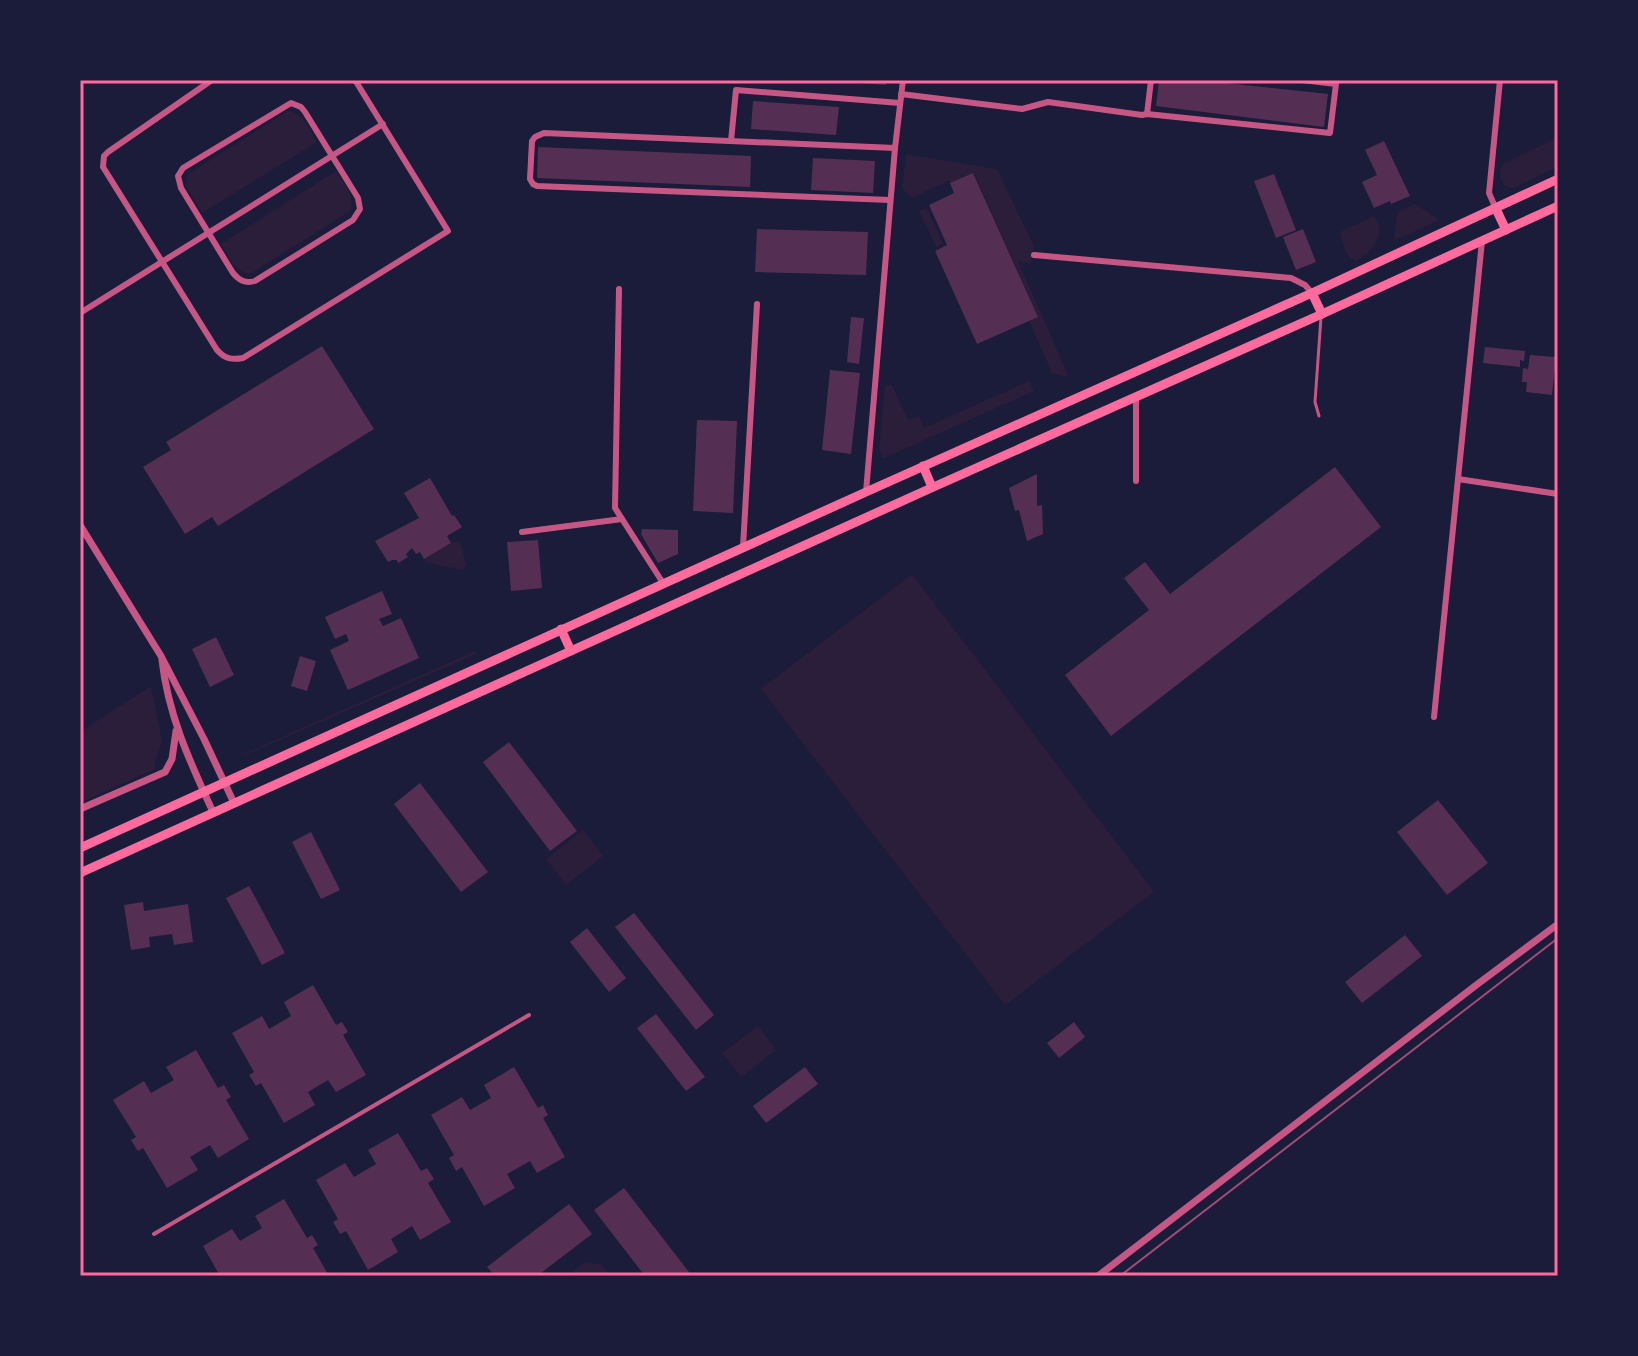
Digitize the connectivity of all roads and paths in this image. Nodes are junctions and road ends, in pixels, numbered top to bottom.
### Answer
1 (212, 80) edge
2 (355, 80) edge
3 (903, 80) edge
4 (1151, 80) edge
5 (1302, 80) edge
6 (1500, 80) edge
7 (901, 94) junction
8 (900, 103) junction
9 (1147, 114) junction
10 (383, 124) junction
11 (731, 141) junction
12 (895, 148) junction
13 (332, 156) junction
14 (1558, 179) edge
15 (890, 200) junction
16 (1558, 206) edge
17 (1496, 209) junction
18 (1506, 230) junction
19 (208, 233) junction
20 (1482, 241) junction
21 (1034, 255) dead end
22 (162, 262) junction
23 (619, 289) dead end
24 (1312, 293) junction
25 (757, 304) dead end
26 (80, 313) edge
27 (1322, 314) junction
28 (1136, 396) junction
29 (1319, 416) dead end
30 (923, 466) junction
31 (1458, 479) junction
32 (1136, 481) dead end
33 (932, 487) junction
34 (866, 492) junction
35 (1558, 494) edge
36 (622, 519) junction
37 (80, 525) edge
38 (522, 532) dead end
39 (743, 547) junction
40 (663, 583) junction
41 (561, 629) junction
42 (571, 651) junction
43 (161, 656) junction
44 (1434, 717) dead end
45 (177, 725) junction
46 (224, 782) junction
47 (203, 791) junction
48 (234, 803) junction
49 (80, 809) edge
50 (213, 812) junction
51 (80, 848) edge
52 (80, 873) edge
53 (1558, 924) edge
54 (529, 1015) dead end
55 (154, 1234) dead end
56 (1098, 1276) edge

1 - 22 street
2 - 10 street
3 - 7 street
4 - 9 street
5 - 9 street
6 - 17 street
7 - 8 street
7 - 9 street
8 - 11 street
8 - 12 street
10 - 13 street
10 - 22 street
11 - 12 street
11 - 15 street
12 - 15 street
13 - 19 street
13 - 19 street
13 - 19 street
14 - 17 main road
15 - 34 street
16 - 18 main road
17 - 18 main road
17 - 24 main road
18 - 20 main road
19 - 22 street
20 - 27 main road
20 - 31 street
21 - 24 street
22 - 26 street
23 - 36 street
24 - 27 main road
24 - 30 main road
25 - 39 street
27 - 28 main road
27 - 29 lane
28 - 32 street
28 - 33 main road
30 - 33 main road
30 - 34 main road
31 - 35 street
31 - 44 street
33 - 42 main road
34 - 39 main road
36 - 38 street
36 - 40 street
37 - 43 street
39 - 40 main road
40 - 41 main road
41 - 42 main road
41 - 46 main road
42 - 48 main road
43 - 45 street
43 - 46 street
45 - 47 street
45 - 49 street
46 - 47 main road
46 - 48 street
47 - 50 street
47 - 51 main road
48 - 50 main road
50 - 52 main road
53 - 56 street
54 - 55 street

